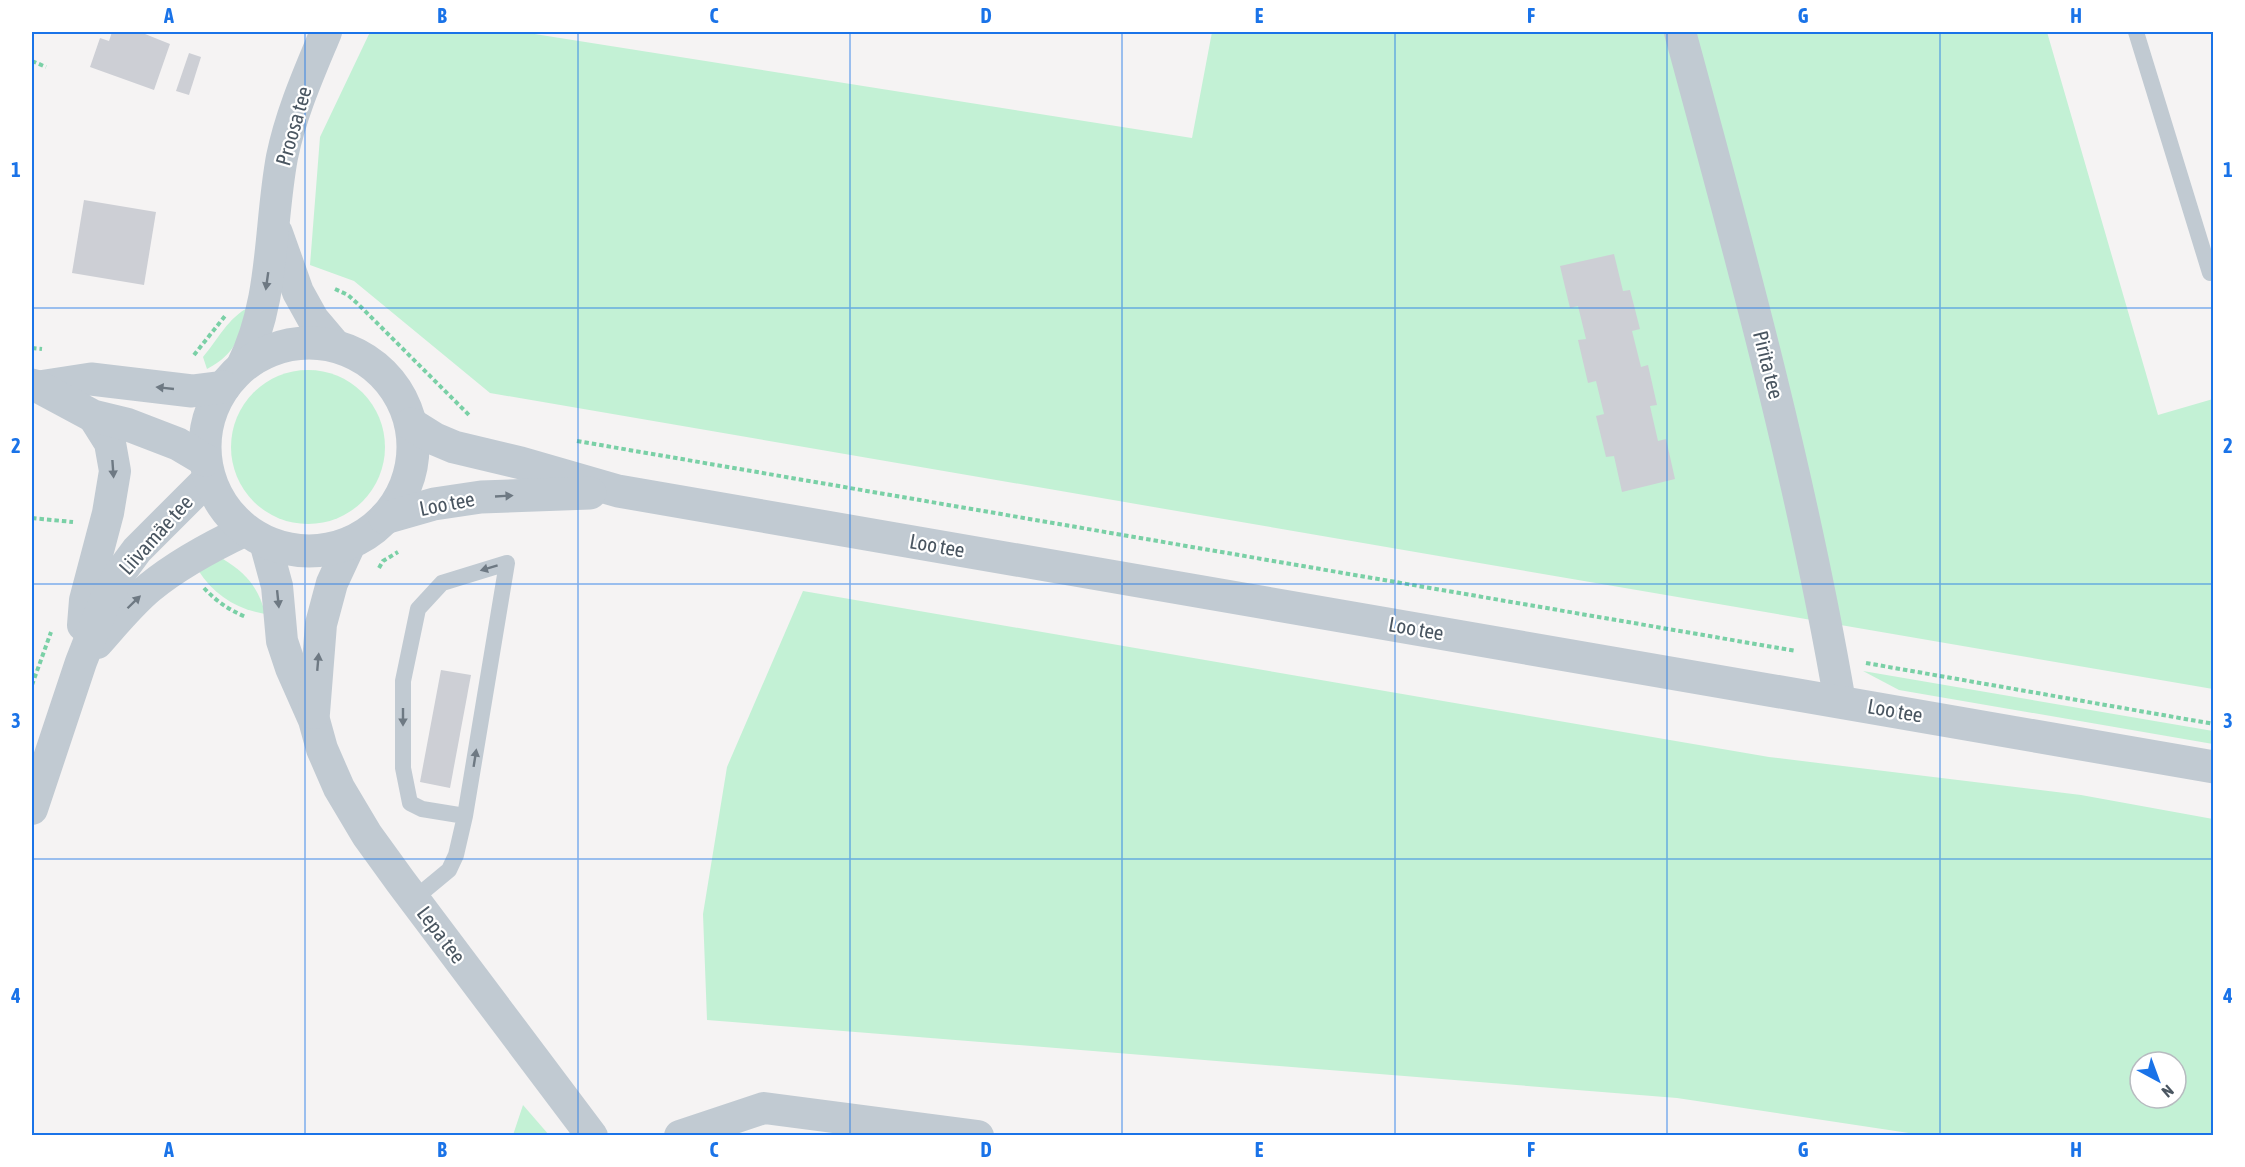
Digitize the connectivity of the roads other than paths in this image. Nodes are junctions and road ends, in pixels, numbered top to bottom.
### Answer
1 (326, 32) edge
2 (1680, 32) edge
3 (2136, 32) edge
4 (274, 223) junction
5 (2210, 273) dead end
6 (335, 345) junction
7 (233, 377) junction
8 (35, 386) edge
9 (93, 416) junction
10 (411, 424) junction
11 (207, 469) junction
12 (618, 491) junction
13 (385, 518) junction
14 (255, 536) junction
15 (351, 542) junction
16 (81, 662) junction
17 (1840, 702) junction
18 (314, 720) junction
19 (2214, 766) edge
20 (32, 809) edge
21 (465, 816) junction
22 (414, 899) junction
23 (592, 1136) edge
24 (680, 1136) edge
25 (978, 1136) edge

1 - 4 street, Proosa tee
2 - 17 street, Pirita tee
3 - 5 lane
4 - 6 street, Proosa tee
4 -> 7 street, Proosa tee
6 - 7 street
6 - 10 street
7 -> 8 street
7 - 11 street
8 - 9 street
9 - 11 street
9 -> 16 street
10 - 12 street, Loo tee
10 - 13 street
11 - 14 street
11 - 16 street, Liivamäe tee
13 -> 12 street, Loo tee
12 - 17 street, Loo tee
13 - 15 street
14 - 15 street
16 -> 14 street, Liivamäe tee
14 -> 18 street, Lepa tee
18 -> 15 street, Lepa tee
16 - 20 street, Liivamäe tee
17 - 19 street, Loo tee
18 - 22 street, Lepa tee
21 -> 21 lane
21 - 22 lane
22 - 23 street, Lepa tee
24 - 25 street

